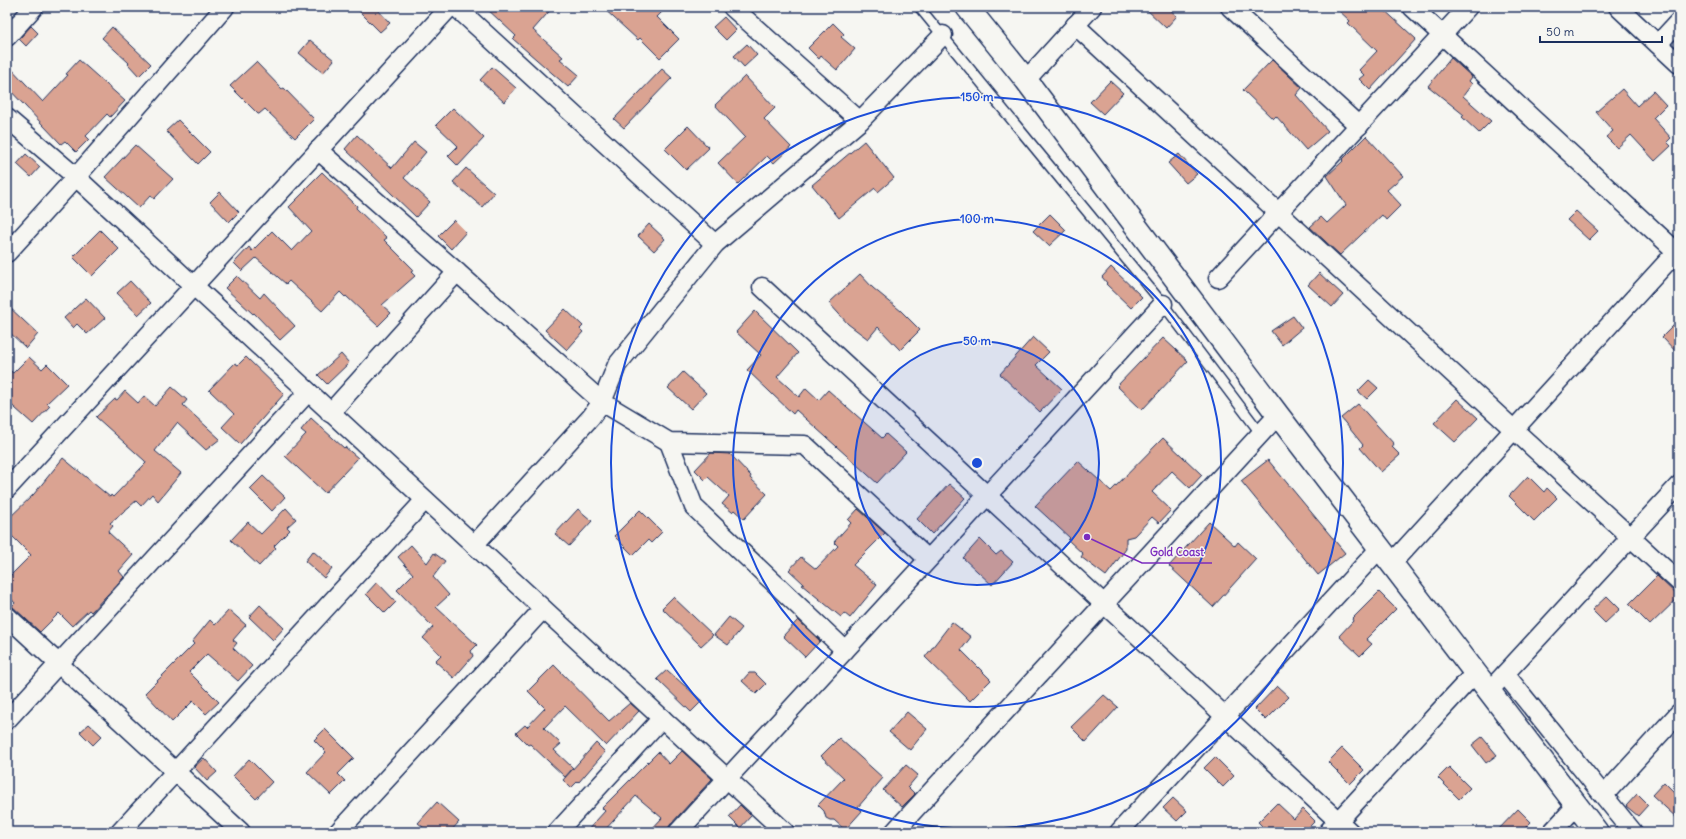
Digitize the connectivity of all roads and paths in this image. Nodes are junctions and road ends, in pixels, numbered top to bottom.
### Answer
1 (34, 7) edge
2 (224, 7) edge
3 (450, 7) edge
4 (456, 7) edge
5 (732, 7) edge
6 (919, 7) edge
7 (967, 7) edge
8 (1092, 7) edge
9 (1230, 7) edge
10 (1412, 7) edge
11 (1468, 7) edge
12 (1618, 7) edge
13 (1679, 21) edge
14 (1075, 25) junction
15 (943, 35) junction
16 (1442, 35) junction
17 (7, 37) edge
18 (1658, 44) junction
19 (1679, 64) edge
20 (1026, 80) junction
21 (7, 118) edge
22 (860, 121) junction
23 (1358, 126) junction
24 (318, 150) junction
25 (76, 177) junction
26 (1279, 213) junction
27 (715, 244) junction
28 (1678, 251) edge
29 (7, 253) edge
30 (457, 272) junction
31 (1218, 278) dead end
32 (193, 286) junction
33 (762, 287) dead end
34 (1163, 304) junction
35 (308, 392) junction
36 (602, 402) junction
37 (330, 413) junction
38 (1278, 415) junction
39 (1514, 430) junction
40 (1261, 434) junction
41 (669, 442) junction
42 (1679, 485) edge
43 (7, 489) edge
44 (986, 497) junction
45 (425, 500) junction
46 (1631, 538) junction
47 (474, 545) junction
48 (1386, 556) junction
49 (928, 559) junction
50 (1679, 582) edge
51 (1103, 605) junction
52 (543, 609) junction
53 (7, 616) edge
54 (844, 650) junction
55 (59, 664) junction
56 (1475, 673) junction
57 (1505, 674) junction
58 (1489, 691) junction
59 (1679, 713) edge
60 (1225, 717) junction
61 (662, 718) junction
62 (7, 720) edge
63 (176, 772) junction
64 (727, 778) junction
65 (1604, 795) junction
66 (1577, 805) junction
67 (1339, 828) edge
68 (120, 832) edge
69 (241, 832) edge
70 (338, 832) edge
71 (557, 832) edge
72 (678, 832) edge
73 (784, 832) edge
74 (894, 832) edge
75 (1119, 832) edge
76 (1552, 832) edge
77 (1598, 832) edge
78 (1633, 832) edge

1 - 17 street
2 - 25 street
3 - 24 street
4 - 27 street
5 - 22 street
6 - 15 lane
7 - 20 main road
8 - 14 street
9 - 23 street
10 - 16 street
11 - 16 street
12 - 18 street
13 - 18 street
14 - 20 street
14 - 26 street
15 - 22 street
15 - 34 lane
16 - 23 street
16 - 28 street
18 - 19 street
20 - 38 main road
21 - 25 street
22 - 27 street
23 - 26 street
24 - 30 street
24 - 32 street
25 - 29 street
25 - 32 street
26 - 31 street
26 - 39 street
27 - 36 street
28 - 39 street
30 - 36 street
30 - 37 street
32 - 35 street
32 - 43 street
33 - 44 street
34 - 40 lane
34 - 44 street
35 - 37 street
35 - 55 street
36 - 41 street
36 - 47 street
37 - 45 street
38 - 40 street
38 - 48 main road
39 - 46 street
39 - 48 street
40 - 51 street
41 - 49 street
41 - 54 street
42 - 46 street
44 - 49 street
44 - 51 street
45 - 47 street
45 - 63 street
46 - 50 street
46 - 57 street
47 - 52 street
48 - 56 main road
48 - 60 street
49 - 54 street
51 - 60 street
51 - 74 street
52 - 61 street
52 - 70 street
53 - 55 street
54 - 64 street
55 - 62 street
55 - 63 street
56 - 58 main road
56 - 67 street
57 - 58 street
57 - 65 street
58 - 66 main road
59 - 65 street
60 - 67 street
60 - 75 street
61 - 64 street
61 - 71 street
63 - 68 street
63 - 69 street
64 - 72 street
64 - 73 street
65 - 78 street
66 - 76 street
66 - 77 main road

